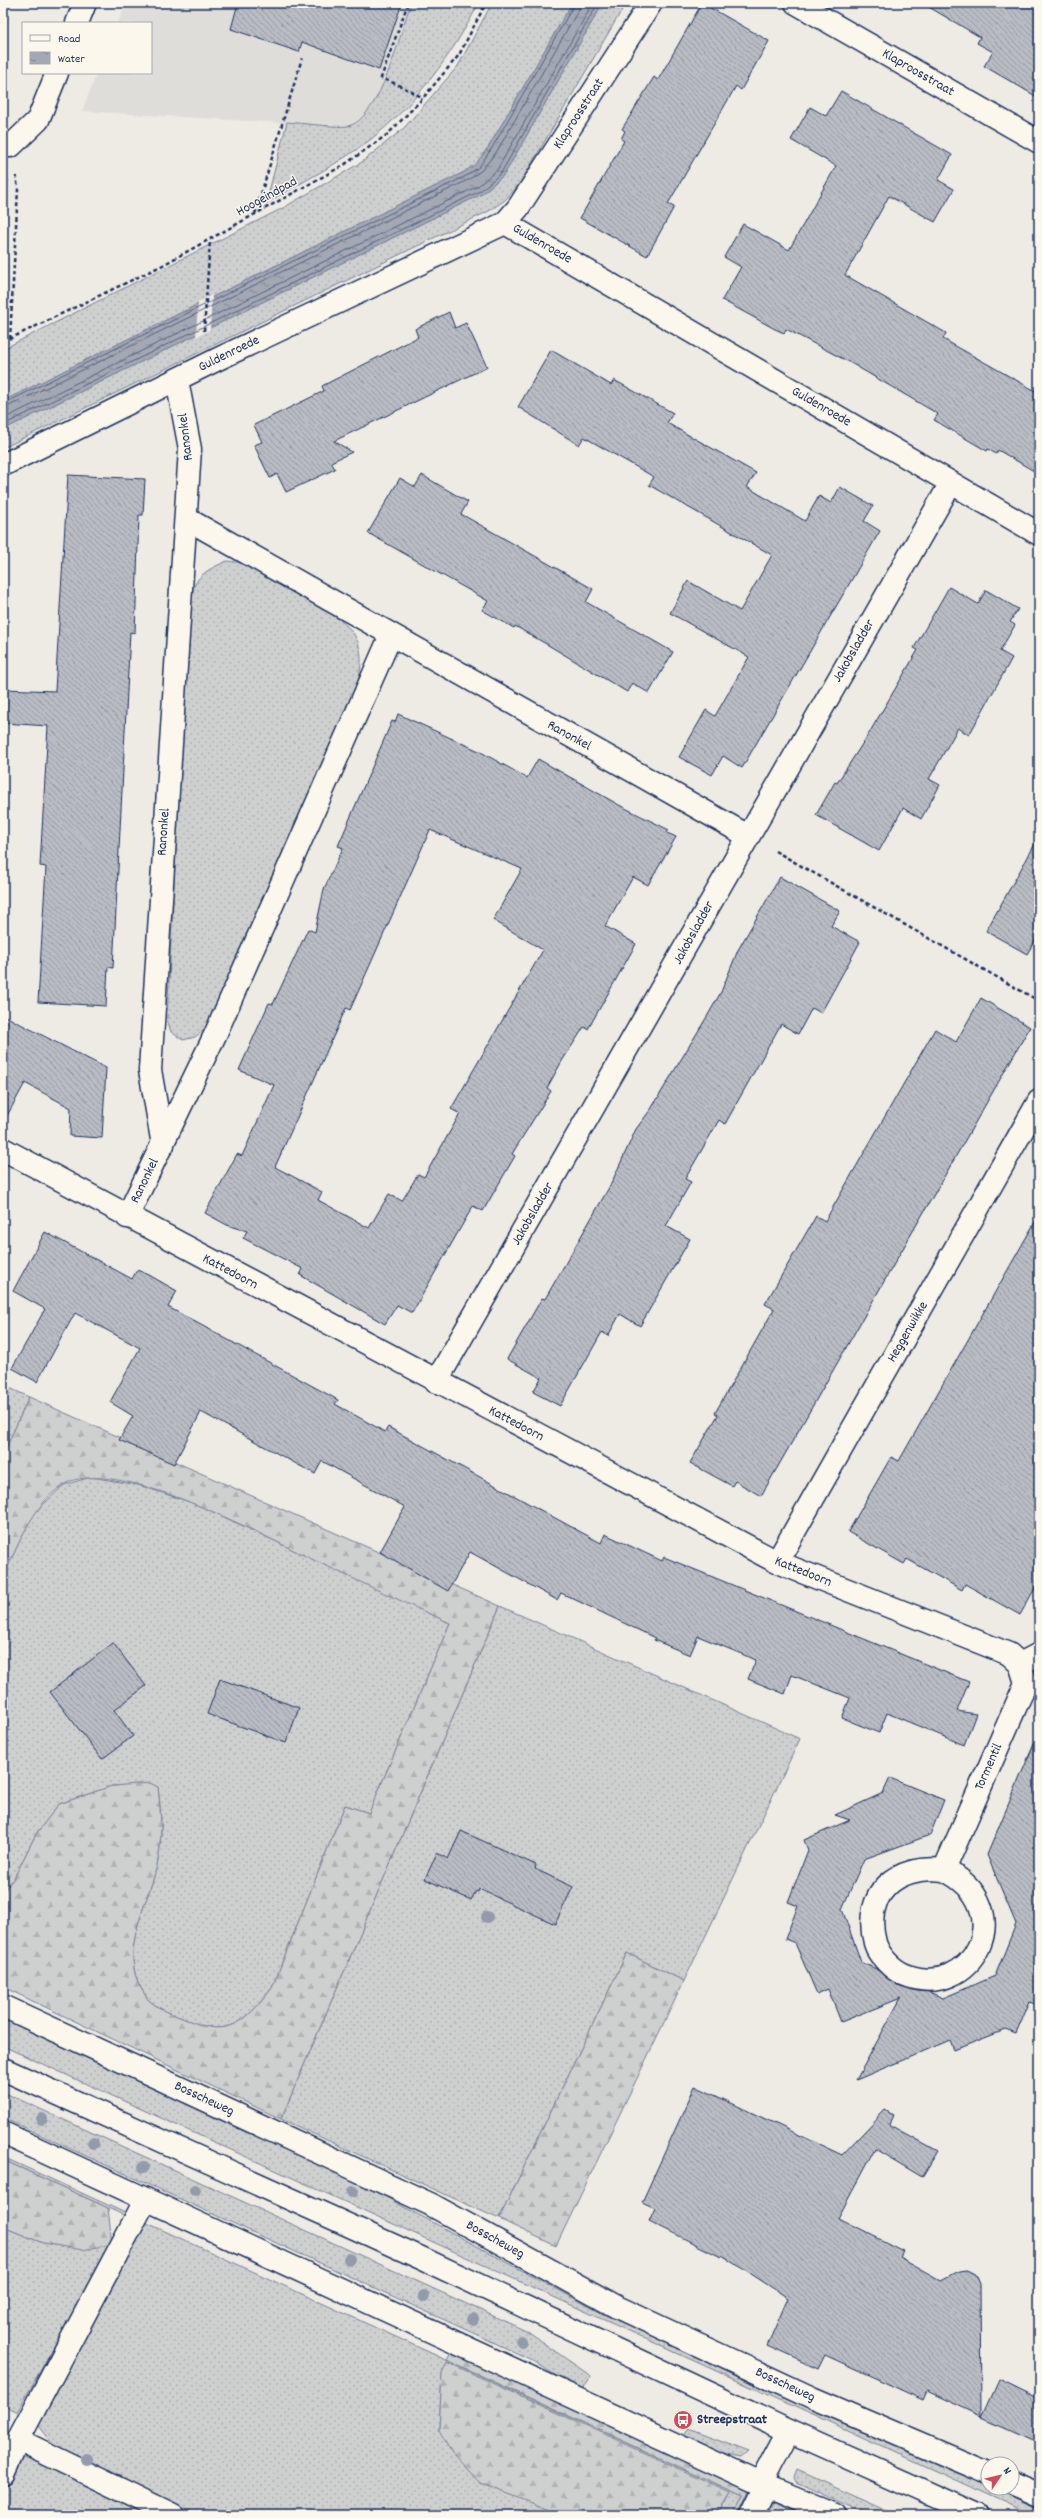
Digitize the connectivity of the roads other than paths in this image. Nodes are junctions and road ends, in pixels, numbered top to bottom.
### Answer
1 (85, 3) edge
2 (651, 3) edge
3 (796, 3) edge
4 (77, 22) edge
5 (57, 74) edge
6 (1039, 142) edge
7 (7, 146) edge
8 (505, 222) junction
9 (177, 380) junction
10 (3, 465) edge
11 (952, 482) junction
12 (187, 519) junction
13 (1039, 534) edge
14 (391, 636) junction
15 (748, 836) junction
16 (1039, 1102) edge
17 (163, 1145) junction
18 (3, 1149) edge
19 (127, 1217) junction
20 (436, 1382) junction
21 (777, 1562) junction
22 (1039, 1654) edge
23 (1020, 1664) junction
24 (944, 1870) junction
25 (3, 2006) edge
26 (3, 2069) edge
27 (3, 2133) edge
28 (146, 2199) junction
29 (789, 2431) junction
30 (18, 2440) junction
31 (980, 2470) edge
32 (3, 2473) edge
33 (764, 2485) junction
34 (1020, 2487) edge
35 (1039, 2495) edge
36 (173, 2515) edge
37 (752, 2515) edge
38 (835, 2515) edge
39 (977, 2515) edge

1 - 4 street
2 - 8 street, Klaproosstraat
3 - 6 street, Klaproosstraat
5 - 7 street
8 - 9 street, Guldenroede
8 - 11 street, Guldenroede
9 - 10 street, Guldenroede
9 - 12 street, Ranonkel
11 - 13 street, Guldenroede
11 - 15 street, Jakobsladder
12 - 14 street, Ranonkel
12 - 17 street, Ranonkel
14 - 15 street, Ranonkel
14 - 17 street, Ranonkel
15 - 20 street, Jakobsladder
16 - 21 street, Heggenwikke
17 - 19 street, Ranonkel
18 - 19 street, Kattedoorn
19 - 20 street, Kattedoorn
20 - 21 street, Kattedoorn
21 - 23 street, Kattedoorn
22 - 23 street
23 - 24 street, Tormentil
24 - 24 street
25 - 31 street, Bosscheweg
26 - 29 street
27 - 28 street
28 - 30 street
28 - 33 street
29 - 33 street
29 - 39 street
30 - 32 street
30 - 36 street
33 - 37 street
33 - 38 street
34 - 35 street

